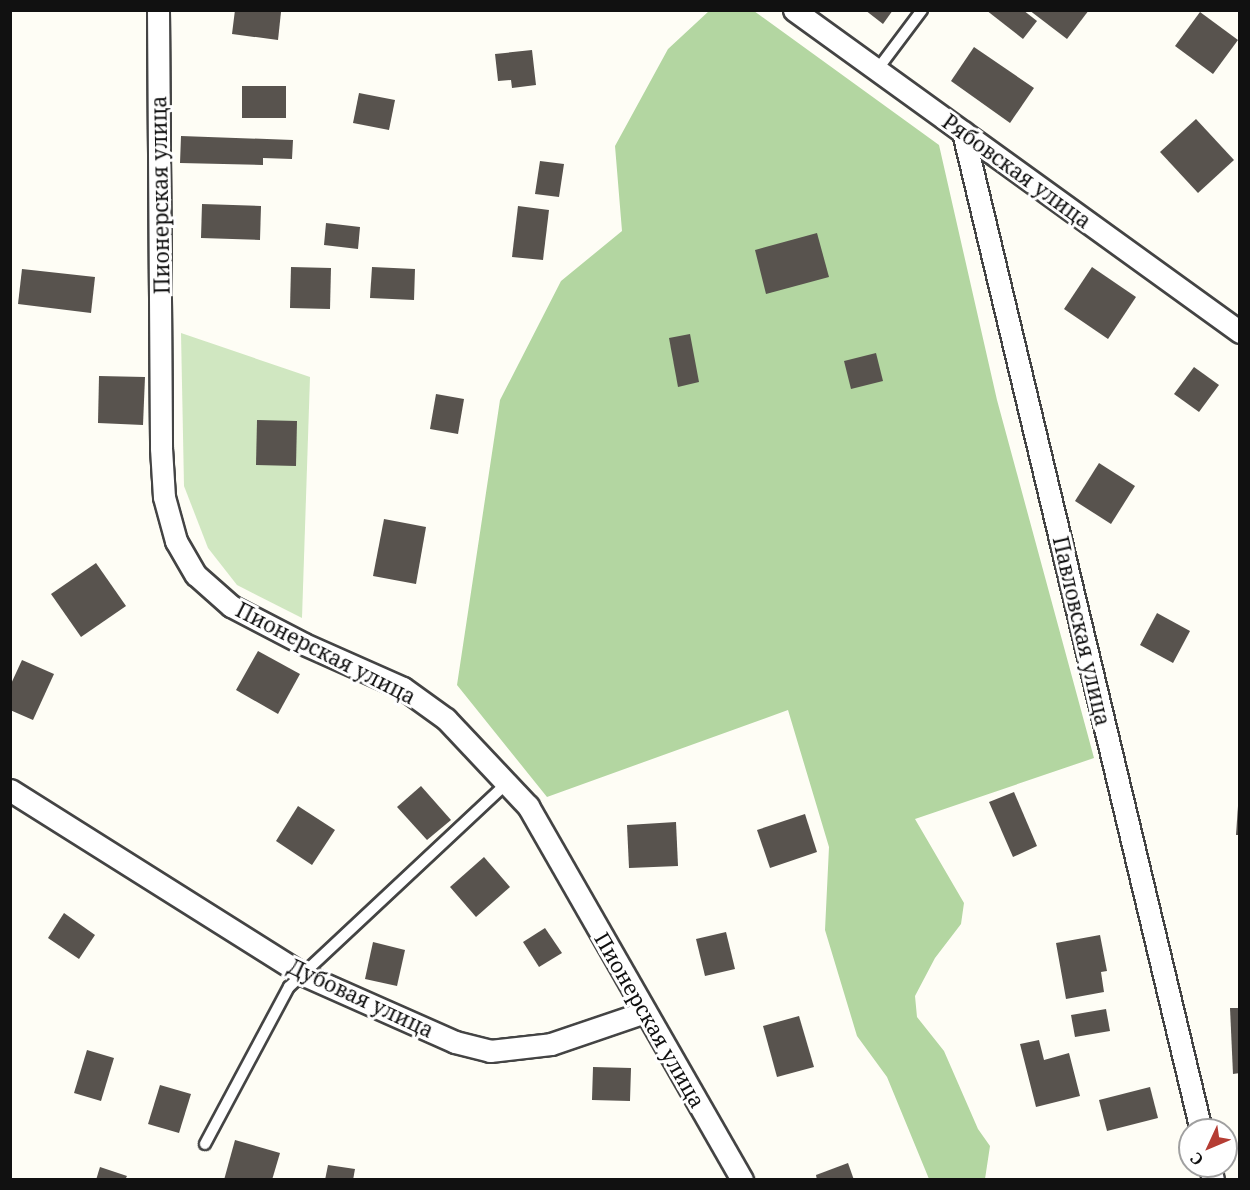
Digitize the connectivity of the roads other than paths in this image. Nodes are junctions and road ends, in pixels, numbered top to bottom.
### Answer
1 (158, 10) edge
2 (794, 10) edge
3 (922, 10) edge
4 (877, 70) junction
5 (963, 132) junction
6 (1239, 332) edge
7 (507, 783) junction
8 (10, 790) edge
9 (304, 975) junction
10 (645, 1012) junction
11 (1198, 1118) edge
12 (205, 1144) dead end
13 (742, 1179) edge

1 - 7 street, Пионерская улица
2 - 4 street, Рябовская улица
3 - 4 lane
4 - 5 street, Рябовская улица
5 - 6 street, Рябовская улица
5 - 11 street, Павловская улица
7 - 9 lane
7 - 10 street, Пионерская улица
8 - 9 street, Дубовая улица
9 - 10 street, Дубовая улица
9 - 12 lane
10 - 13 street, Пионерская улица

